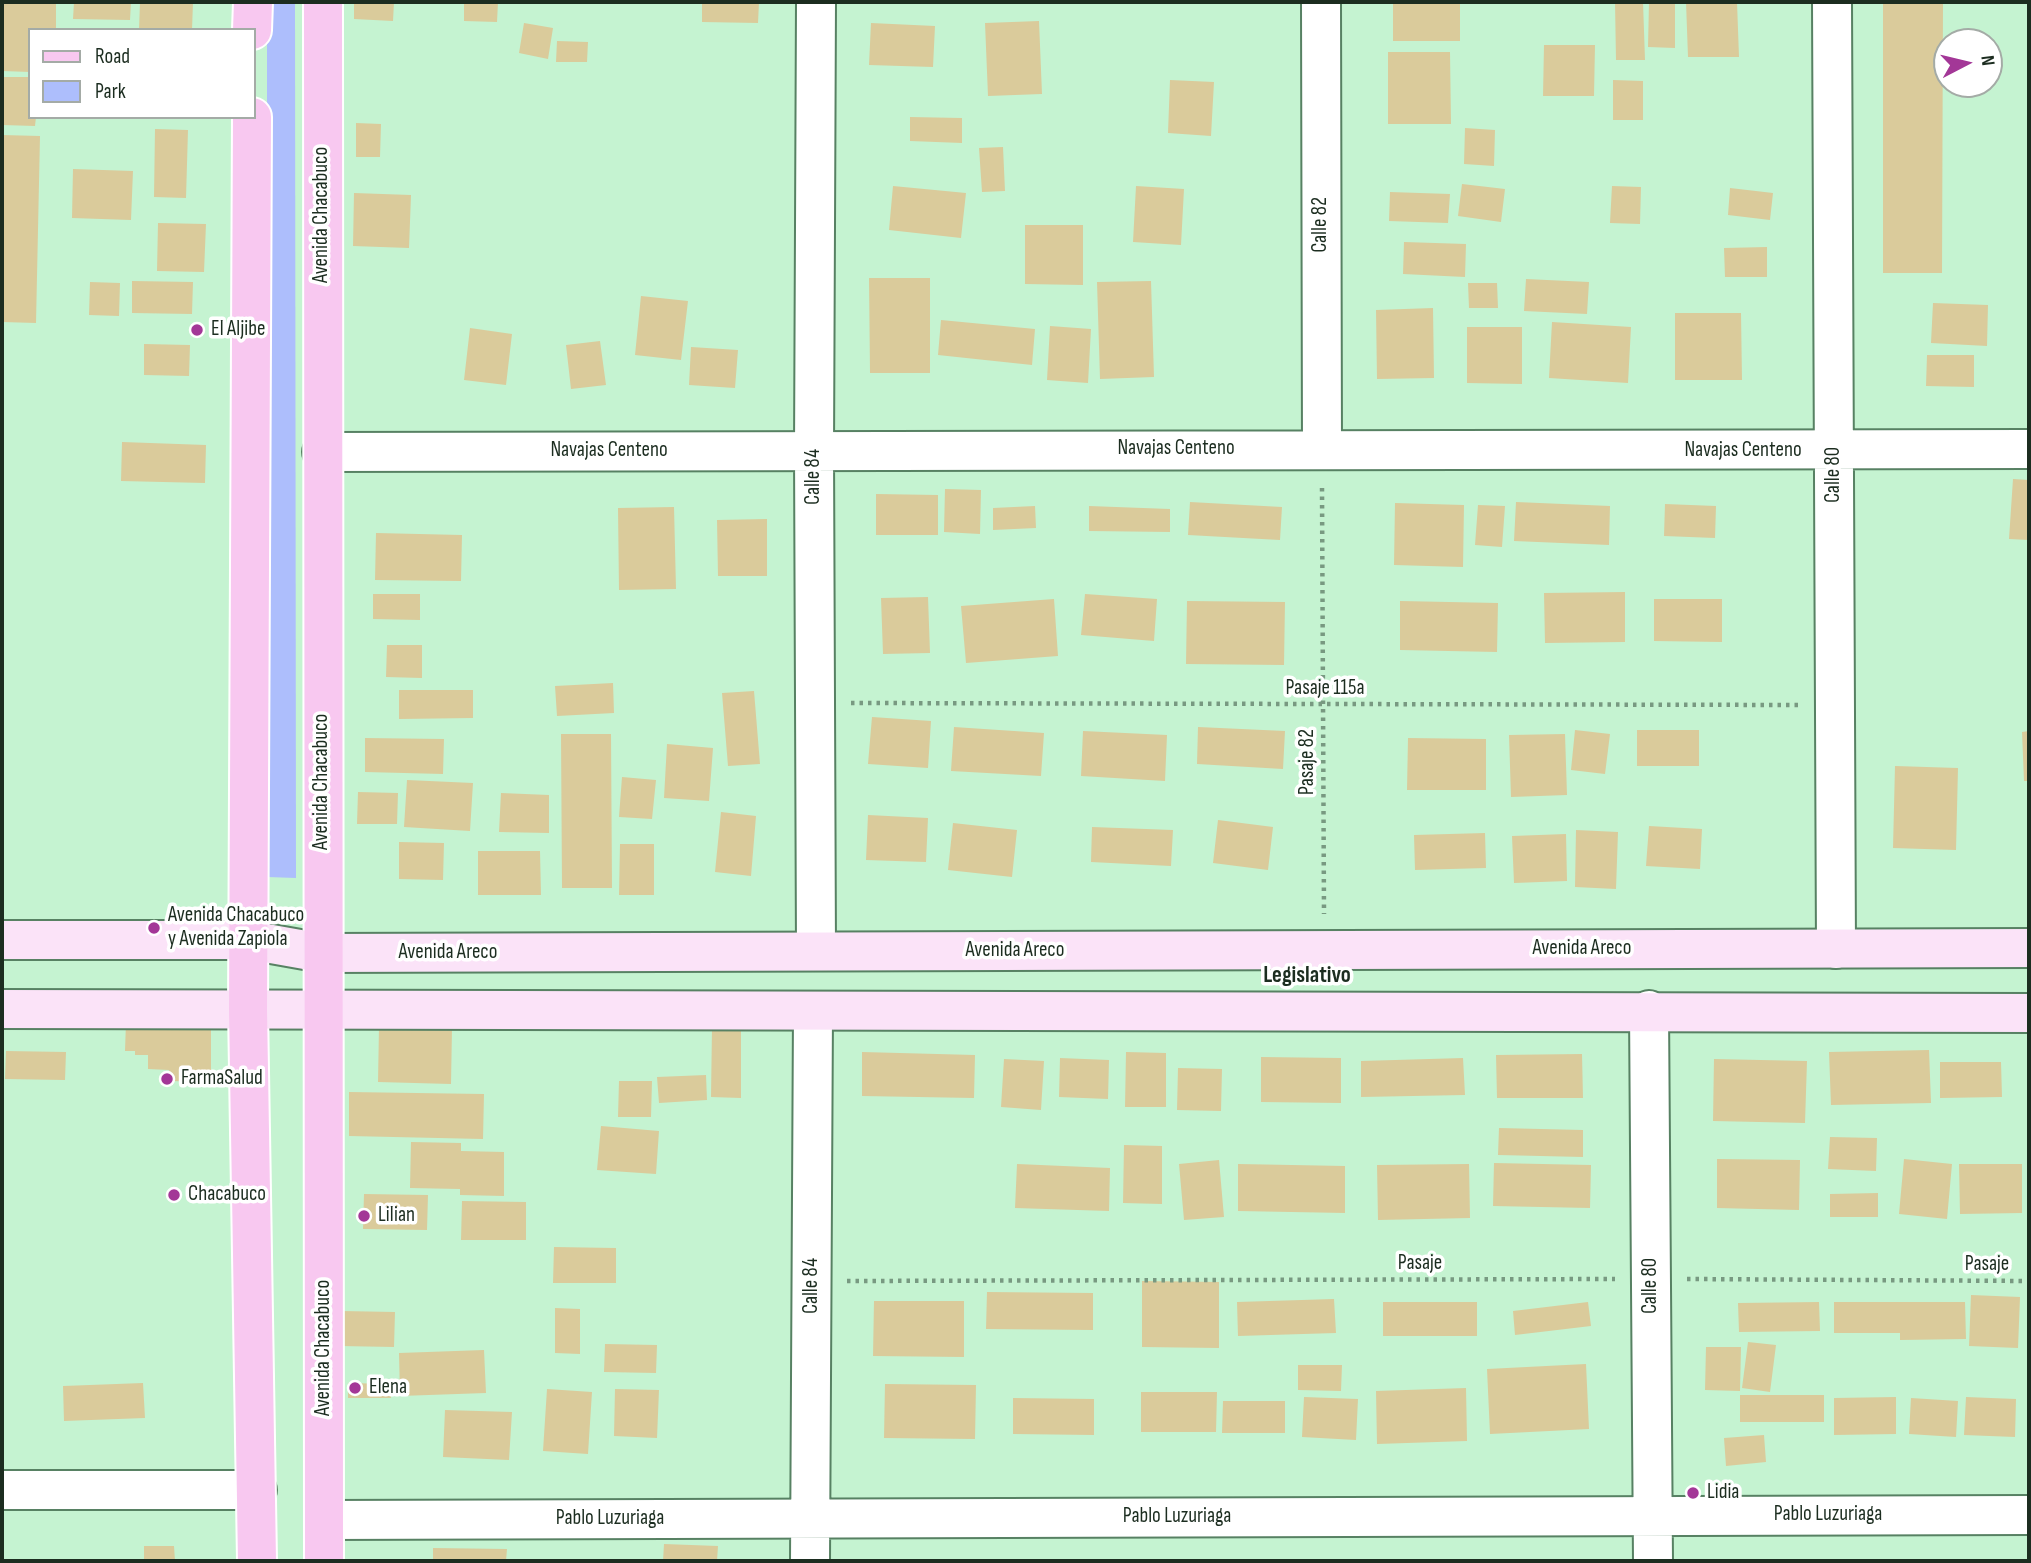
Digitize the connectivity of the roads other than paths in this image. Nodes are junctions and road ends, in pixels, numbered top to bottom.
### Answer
1 (253, 2) edge
2 (323, 2) edge
3 (816, 2) edge
4 (1321, 2) edge
5 (1832, 2) edge
6 (253, 28) edge
7 (252, 119) edge
8 (1322, 449) junction
9 (2029, 449) edge
10 (814, 450) junction
11 (1834, 451) junction
12 (322, 452) junction
13 (2, 940) edge
14 (249, 940) junction
15 (2029, 948) edge
16 (1836, 949) junction
17 (817, 951) junction
18 (322, 953) junction
19 (2, 1009) edge
20 (248, 1009) junction
21 (1649, 1010) junction
22 (325, 1011) junction
23 (813, 1012) junction
24 (2029, 1013) edge
25 (2, 1490) edge
26 (257, 1490) junction
27 (1652, 1515) junction
28 (2029, 1515) edge
29 (810, 1519) junction
30 (324, 1520) junction
31 (257, 1561) edge
32 (324, 1561) edge
33 (810, 1561) edge
34 (1653, 1561) edge

1 - 6 main road
2 - 12 main road, Avenida Chacabuco
3 - 10 street, Calle 84
4 - 8 street, Calle 82
5 - 11 street, Calle 80
7 - 14 main road
8 - 10 street, Navajas Centeno
8 - 11 street, Navajas Centeno
9 - 11 street, Navajas Centeno
10 - 12 street, Navajas Centeno
10 - 17 street, Calle 84
11 - 16 street, Calle 80
12 - 18 main road, Avenida Chacabuco
13 - 14 main road, Avenida Areco
14 - 18 main road, Avenida Areco
14 - 20 main road
15 - 16 main road, Avenida Areco
16 - 17 main road, Avenida Areco
17 - 18 main road, Avenida Areco
18 - 22 main road, Avenida Chacabuco
19 - 20 main road
20 - 22 main road
20 - 26 main road
21 - 23 main road
21 - 24 main road
21 - 27 street, Calle 80
22 - 23 main road
22 - 30 main road, Avenida Chacabuco
23 - 29 street, Calle 84
25 - 26 street
26 - 31 main road
27 - 28 street, Pablo Luzuriaga
27 - 29 street, Pablo Luzuriaga
27 - 34 street, Calle 80
29 - 30 street, Pablo Luzuriaga
29 - 33 street, Calle 84
30 - 32 main road, Avenida Chacabuco

